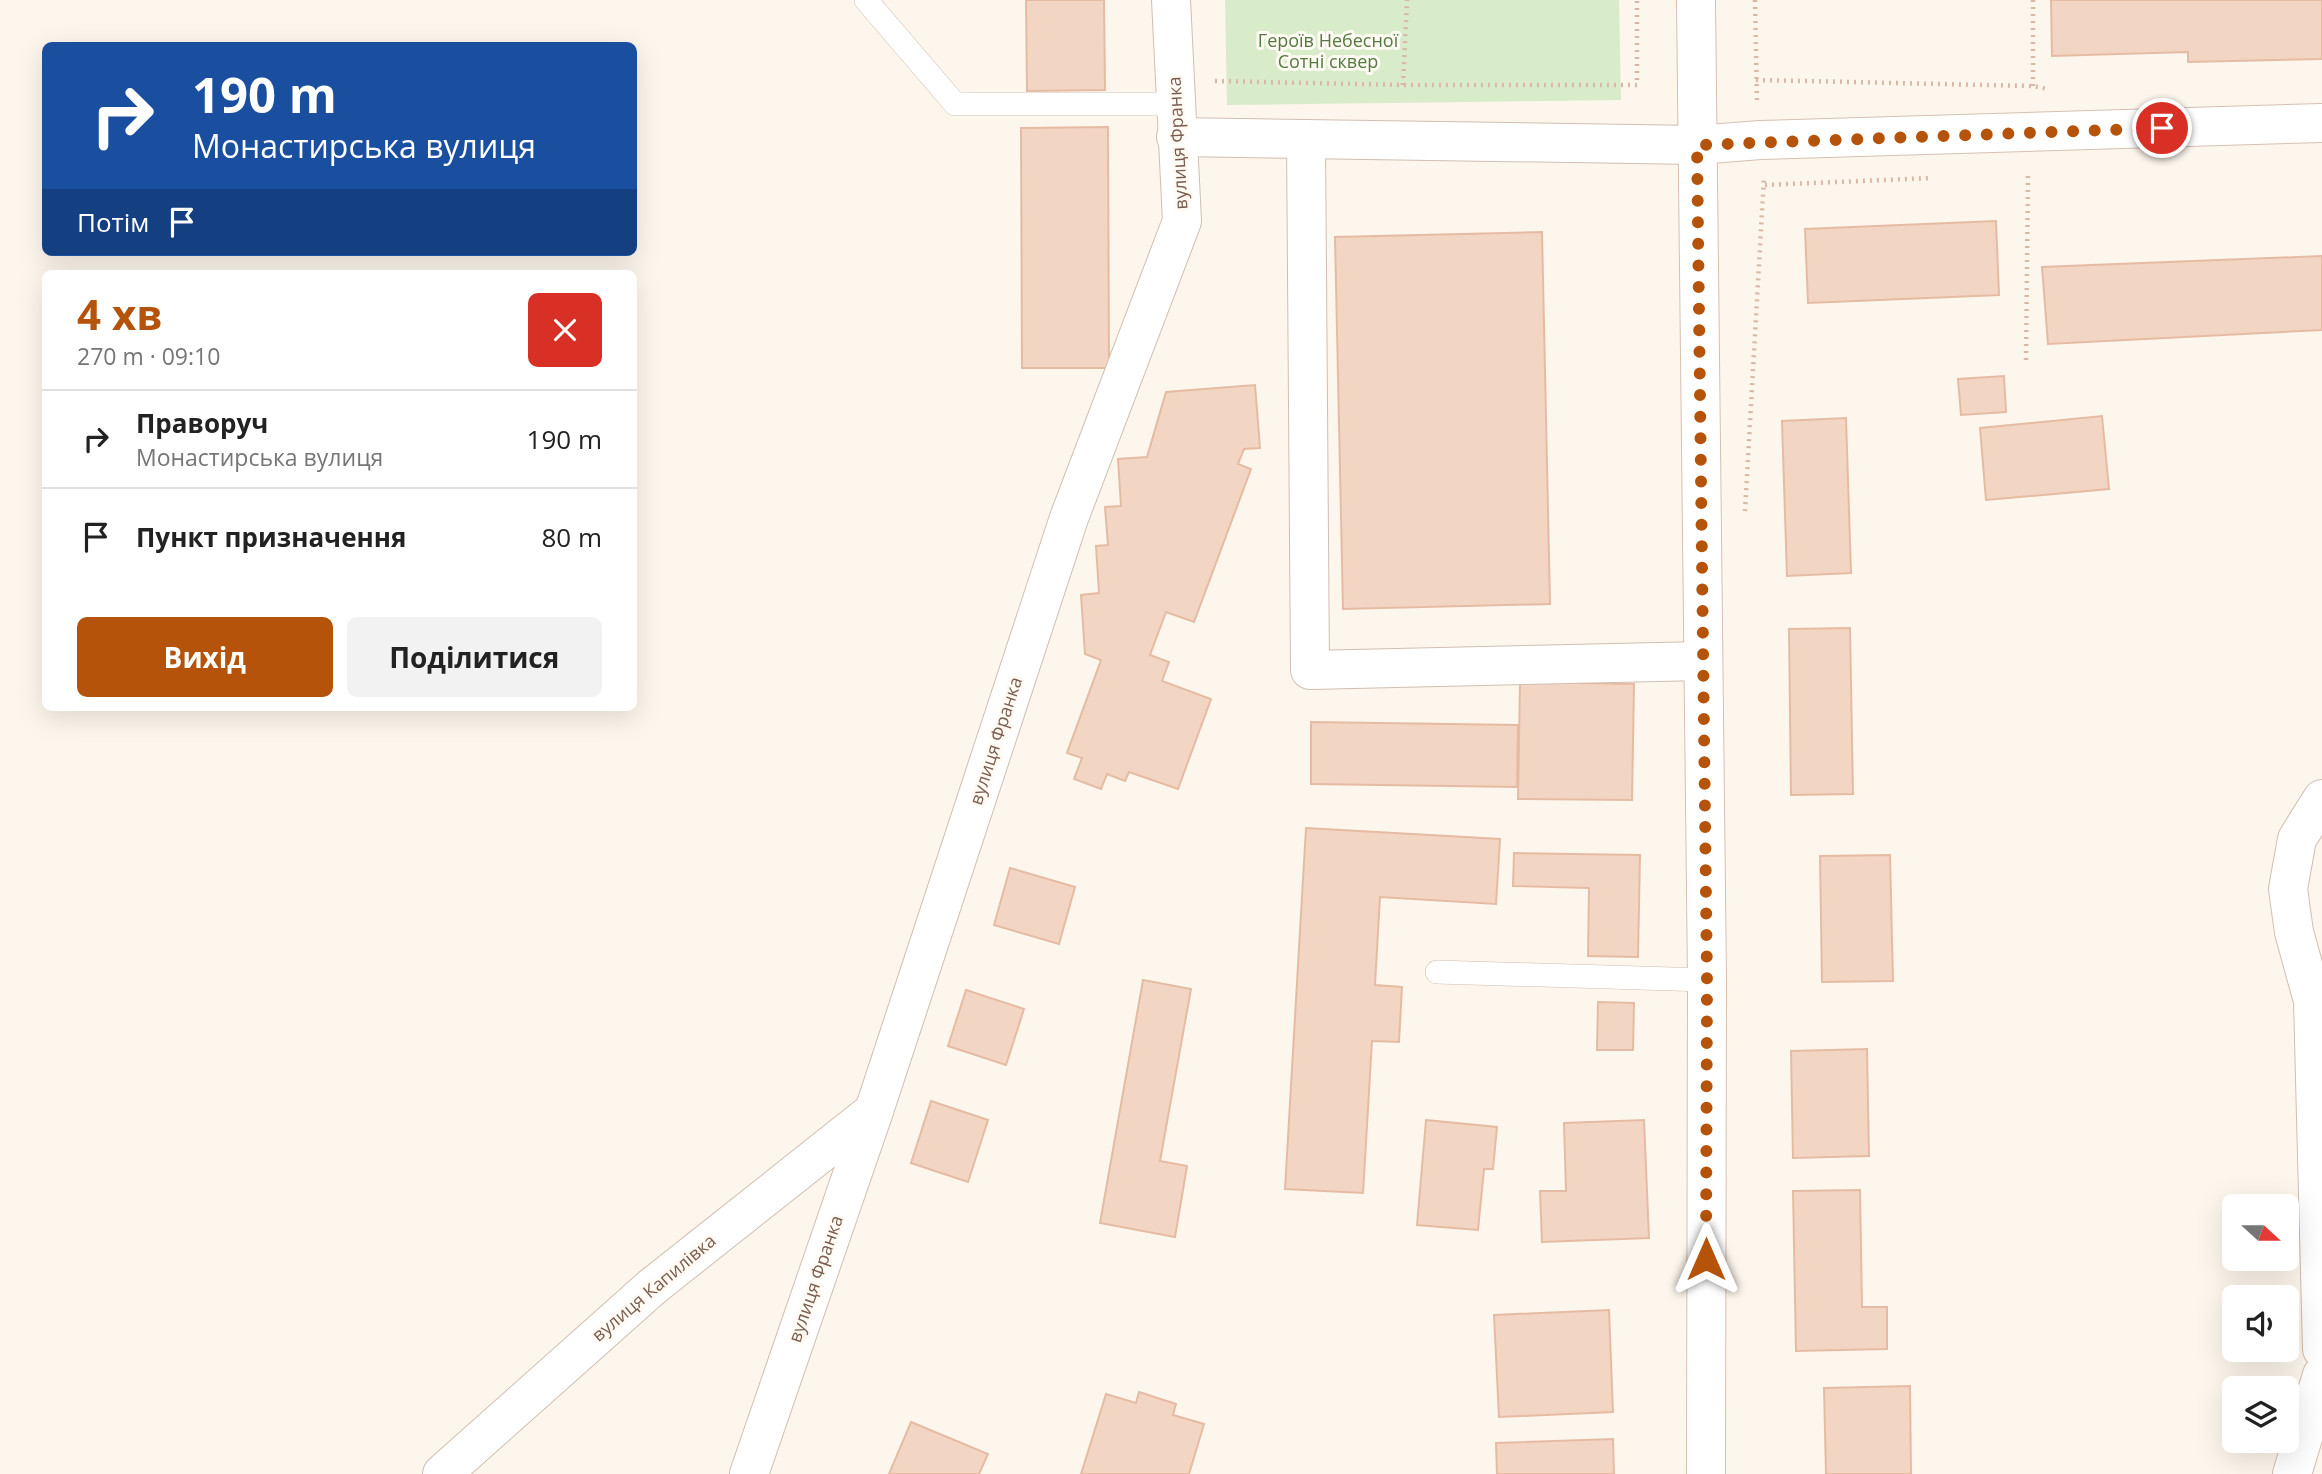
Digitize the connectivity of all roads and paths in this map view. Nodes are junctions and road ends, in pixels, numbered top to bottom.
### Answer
1 (866, 0) edge
2 (1171, 0) edge
3 (1406, 0) edge
4 (1637, 0) edge
5 (1696, 0) edge
6 (1755, 0) edge
7 (2034, 0) edge
8 (1755, 80) dead end
9 (1208, 81) dead end
10 (1403, 85) junction
11 (2033, 86) dead end
12 (1175, 120) junction
13 (2322, 123) edge
14 (1306, 139) junction
15 (1697, 145) junction
16 (2028, 174) dead end
17 (2026, 360) dead end
18 (1703, 661) junction
19 (2322, 799) edge
20 (1437, 972) dead end
21 (1707, 980) junction
22 (2317, 1009) edge
23 (874, 1111) junction
24 (2322, 1349) edge
25 (2322, 1375) edge
26 (442, 1474) edge
27 (749, 1474) edge
28 (1706, 1474) edge
29 (2292, 1474) edge

1 - 12 lane
2 - 12 street, вулиця Франка
3 - 10 path
4 - 10 path
5 - 15 street
6 - 8 path
7 - 11 path
9 - 10 path
12 - 14 street
12 - 23 street, вулиця Франка
13 - 15 street
14 - 15 street
14 - 18 street
15 - 18 street
16 - 17 path
18 - 21 street
19 - 22 street
20 - 21 lane
21 - 28 street
22 - 24 street
23 - 26 street, вулиця Капилівка
23 - 27 street, вулиця Франка
25 - 29 street

